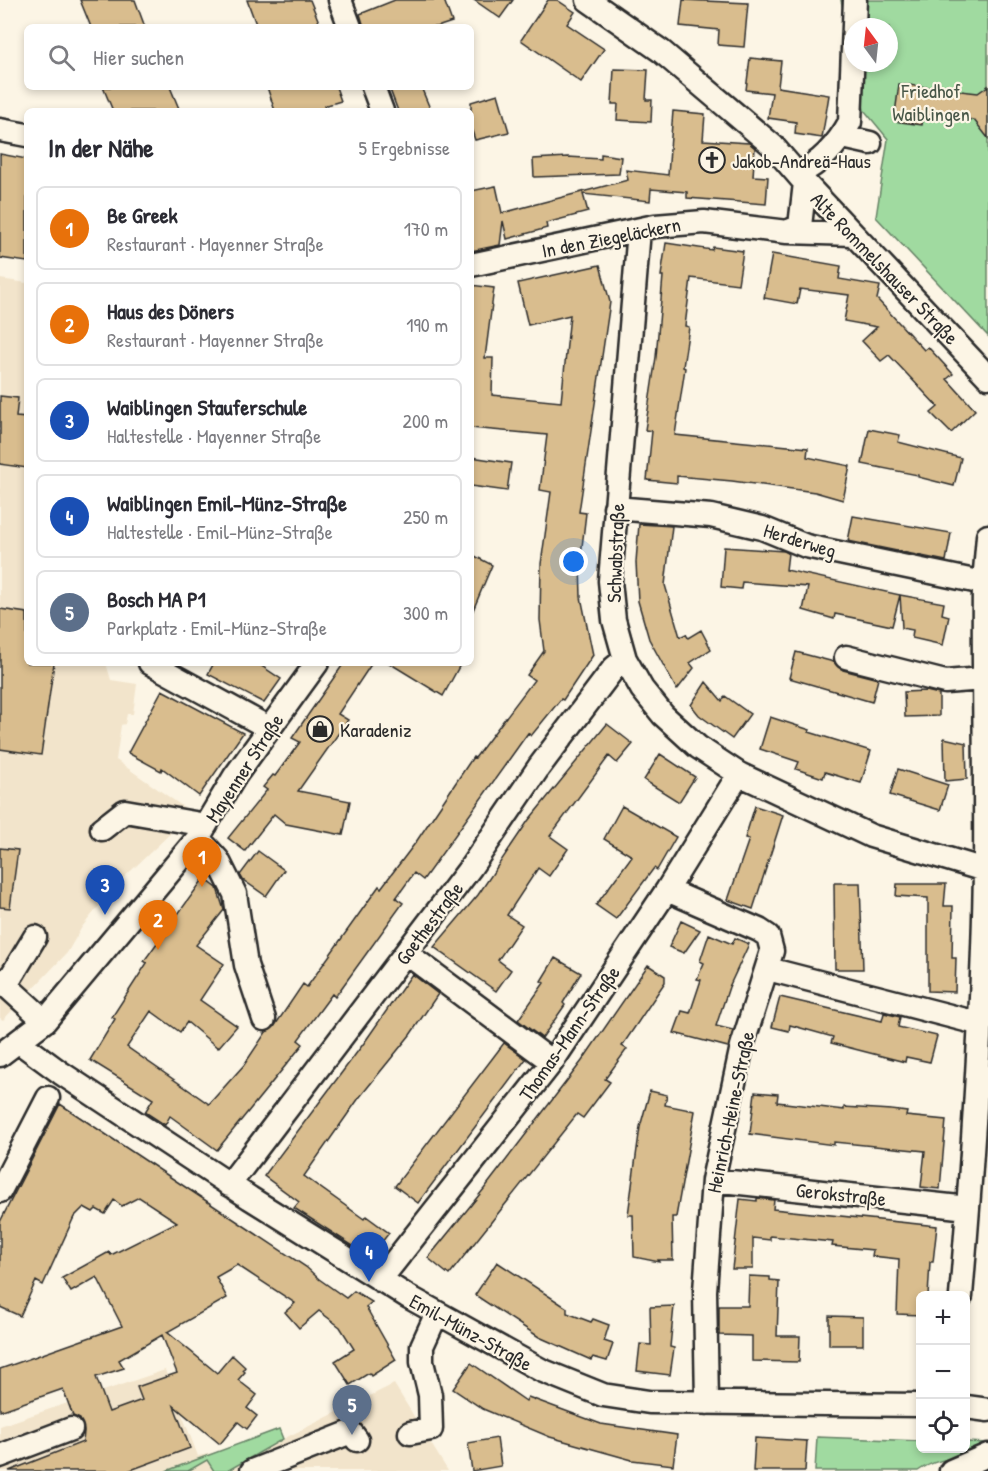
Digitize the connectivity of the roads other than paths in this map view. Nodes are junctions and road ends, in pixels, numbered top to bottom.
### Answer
1 (340, 0) edge
2 (588, 0) edge
3 (855, 0) edge
4 (349, 24) edge
5 (374, 90) edge
6 (380, 108) edge
7 (0, 130) edge
8 (24, 134) edge
9 (843, 137) junction
10 (870, 143) dead end
11 (802, 179) junction
12 (639, 230) junction
13 (788, 232) junction
14 (854, 234) junction
15 (474, 264) edge
16 (988, 376) edge
17 (615, 508) junction
18 (988, 536) edge
19 (984, 583) junction
20 (846, 657) dead end
21 (625, 659) junction
22 (155, 666) edge
23 (315, 666) edge
24 (985, 687) edge
25 (269, 728) junction
26 (739, 774) junction
27 (102, 829) dead end
28 (202, 832) junction
29 (987, 870) edge
30 (667, 890) junction
31 (35, 937) dead end
32 (406, 953) junction
33 (768, 969) junction
34 (3, 983) edge
35 (264, 1019) dead end
36 (45, 1021) junction
37 (981, 1024) junction
38 (19, 1041) junction
39 (0, 1055) edge
40 (552, 1062) junction
41 (48, 1098) dead end
42 (982, 1120) edge
43 (713, 1180) junction
44 (229, 1185) junction
45 (0, 1191) edge
46 (968, 1208) junction
47 (380, 1280) junction
48 (961, 1291) edge
49 (437, 1313) junction
50 (707, 1403) junction
51 (916, 1405) edge
52 (970, 1408) edge
53 (988, 1410) edge
54 (70, 1429) dead end
55 (424, 1434) dead end
56 (357, 1440) dead end
57 (988, 1455) edge
58 (0, 1456) edge
59 (988, 1470) edge
60 (252, 1471) edge
61 (951, 1471) edge
62 (982, 1471) edge

1 - 4 street
2 - 11 street, Alte Rommelshauser Straße
3 - 9 street
5 - 6 street
7 - 8 street
9 - 10 street
9 - 11 street
11 - 13 street
11 - 14 street, Alte Rommelshauser Straße
12 - 13 street, In den Ziegeläckern
12 - 15 street, In den Ziegeläckern
12 - 17 street, Schwabstraße
13 - 14 street, In den Ziegeläckern
14 - 16 street, Alte Rommelshauser Straße
17 - 19 street, Herderweg
17 - 21 street, Schwabstraße
18 - 19 street
19 - 24 street
20 - 24 street
21 - 26 street, Schwabstraße
21 - 32 street, Goethestraße
22 - 25 street
23 - 25 street, Mayenner Straße
24 - 29 street
25 - 28 street, Mayenner Straße
26 - 29 street, Schwabstraße
26 - 30 street, Thomas-Mann-Straße
27 - 28 street
28 - 35 street
28 - 36 street, Mayenner Straße
29 - 37 street
30 - 33 street, Heinrich-Heine-Straße
30 - 40 street, Thomas-Mann-Straße
31 - 34 street
32 - 40 street
32 - 44 street, Goethestraße
33 - 37 street
33 - 43 street, Heinrich-Heine-Straße
34 - 36 street
36 - 38 street, Mayenner Straße
37 - 42 street
38 - 39 street, Mayenner Straße
38 - 44 street, Emil-Münz-Straße
40 - 47 street, Thomas-Mann-Straße
41 - 45 street
42 - 46 street
43 - 46 street, Gerokstraße
43 - 50 street, Heinrich-Heine-Straße
44 - 47 street, Emil-Münz-Straße
46 - 48 street
47 - 49 street, Emil-Münz-Straße
49 - 50 street, Emil-Münz-Straße
49 - 55 street
50 - 51 street, Emil-Münz-Straße
52 - 53 street
54 - 58 street
56 - 60 street
57 - 61 street
59 - 62 street

